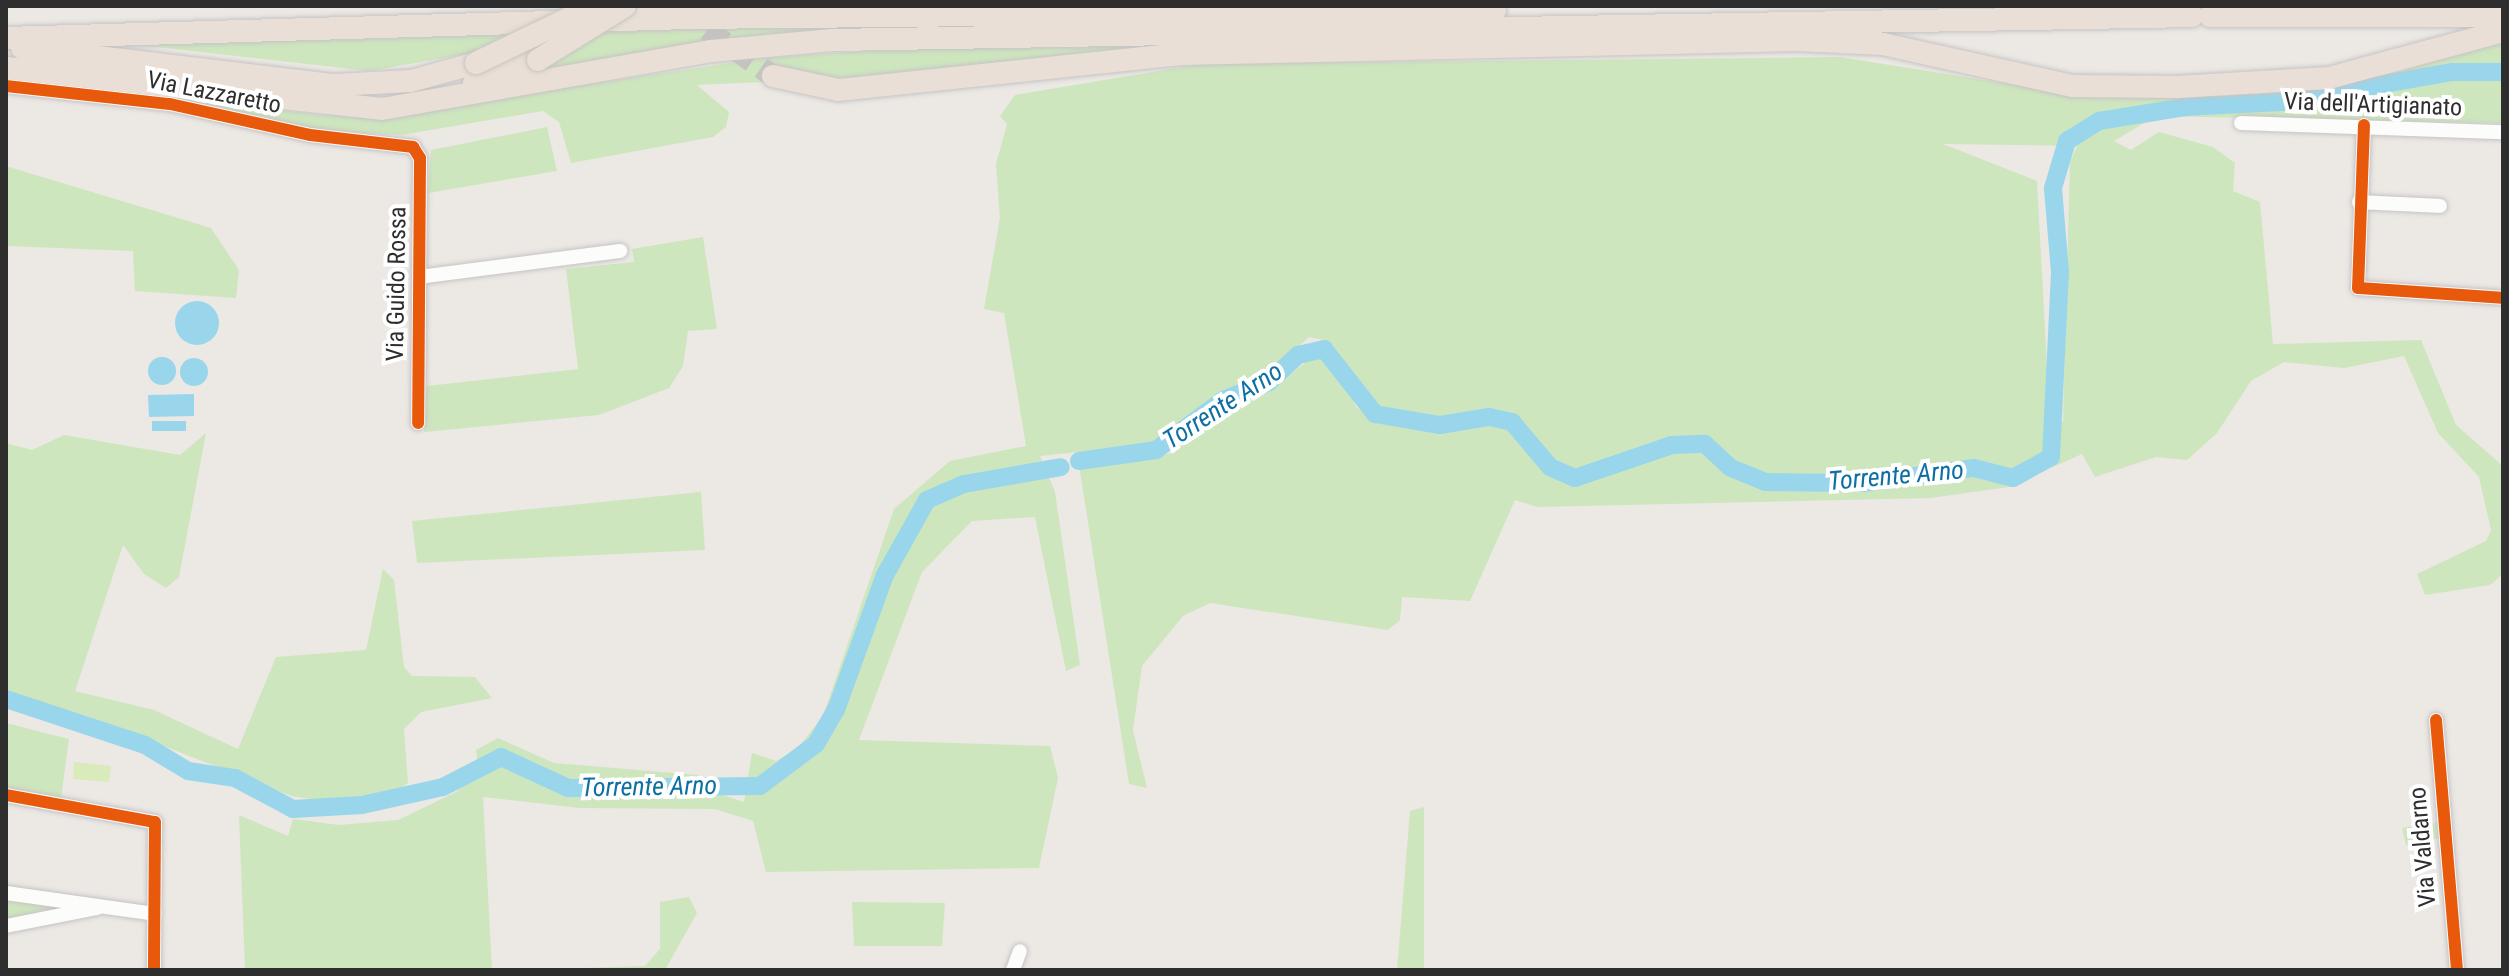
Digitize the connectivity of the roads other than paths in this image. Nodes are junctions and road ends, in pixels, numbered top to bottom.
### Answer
1 (595, 6) edge
2 (625, 6) edge
3 (1728, 6) edge
4 (2503, 16) edge
5 (2503, 31) edge
6 (6, 38) edge
7 (6, 47) edge
8 (6, 68) edge
9 (773, 76) tunnel mouth
10 (6, 86) edge
11 (335, 104) junction
12 (2241, 123) dead end
13 (2364, 125) junction
14 (2503, 132) edge
15 (413, 147) joint
16 (2359, 202) junction
17 (2440, 206) dead end
18 (620, 251) dead end
19 (419, 277) junction
20 (2503, 298) edge
21 (418, 423) dead end
22 (2436, 720) dead end
23 (6, 795) edge
24 (6, 893) edge
25 (97, 908) junction
26 (155, 914) junction
27 (6, 926) edge
28 (1020, 951) dead end
29 (154, 970) edge
30 (1013, 970) edge
31 (2457, 970) edge

1 - 7 highway, bridge
2 - 11 highway, bridge
3 - 6 highway
4 - 11 highway
5 - 9 highway
8 - 11 highway
10 - 15 street, Via Lazzaretto
12 - 13 street, Via dell'Artigianato
13 - 14 street, Via dell'Artigianato
13 - 16 street
15 - 19 street, Via Guido Rossa
16 - 17 street
16 - 20 street
18 - 19 street, Via Guido Rossa
19 - 21 street, Via Guido Rossa
22 - 31 street, Via Valdarno
23 - 26 street
24 - 25 street
25 - 26 street
25 - 27 street
26 - 29 street
28 - 30 street

